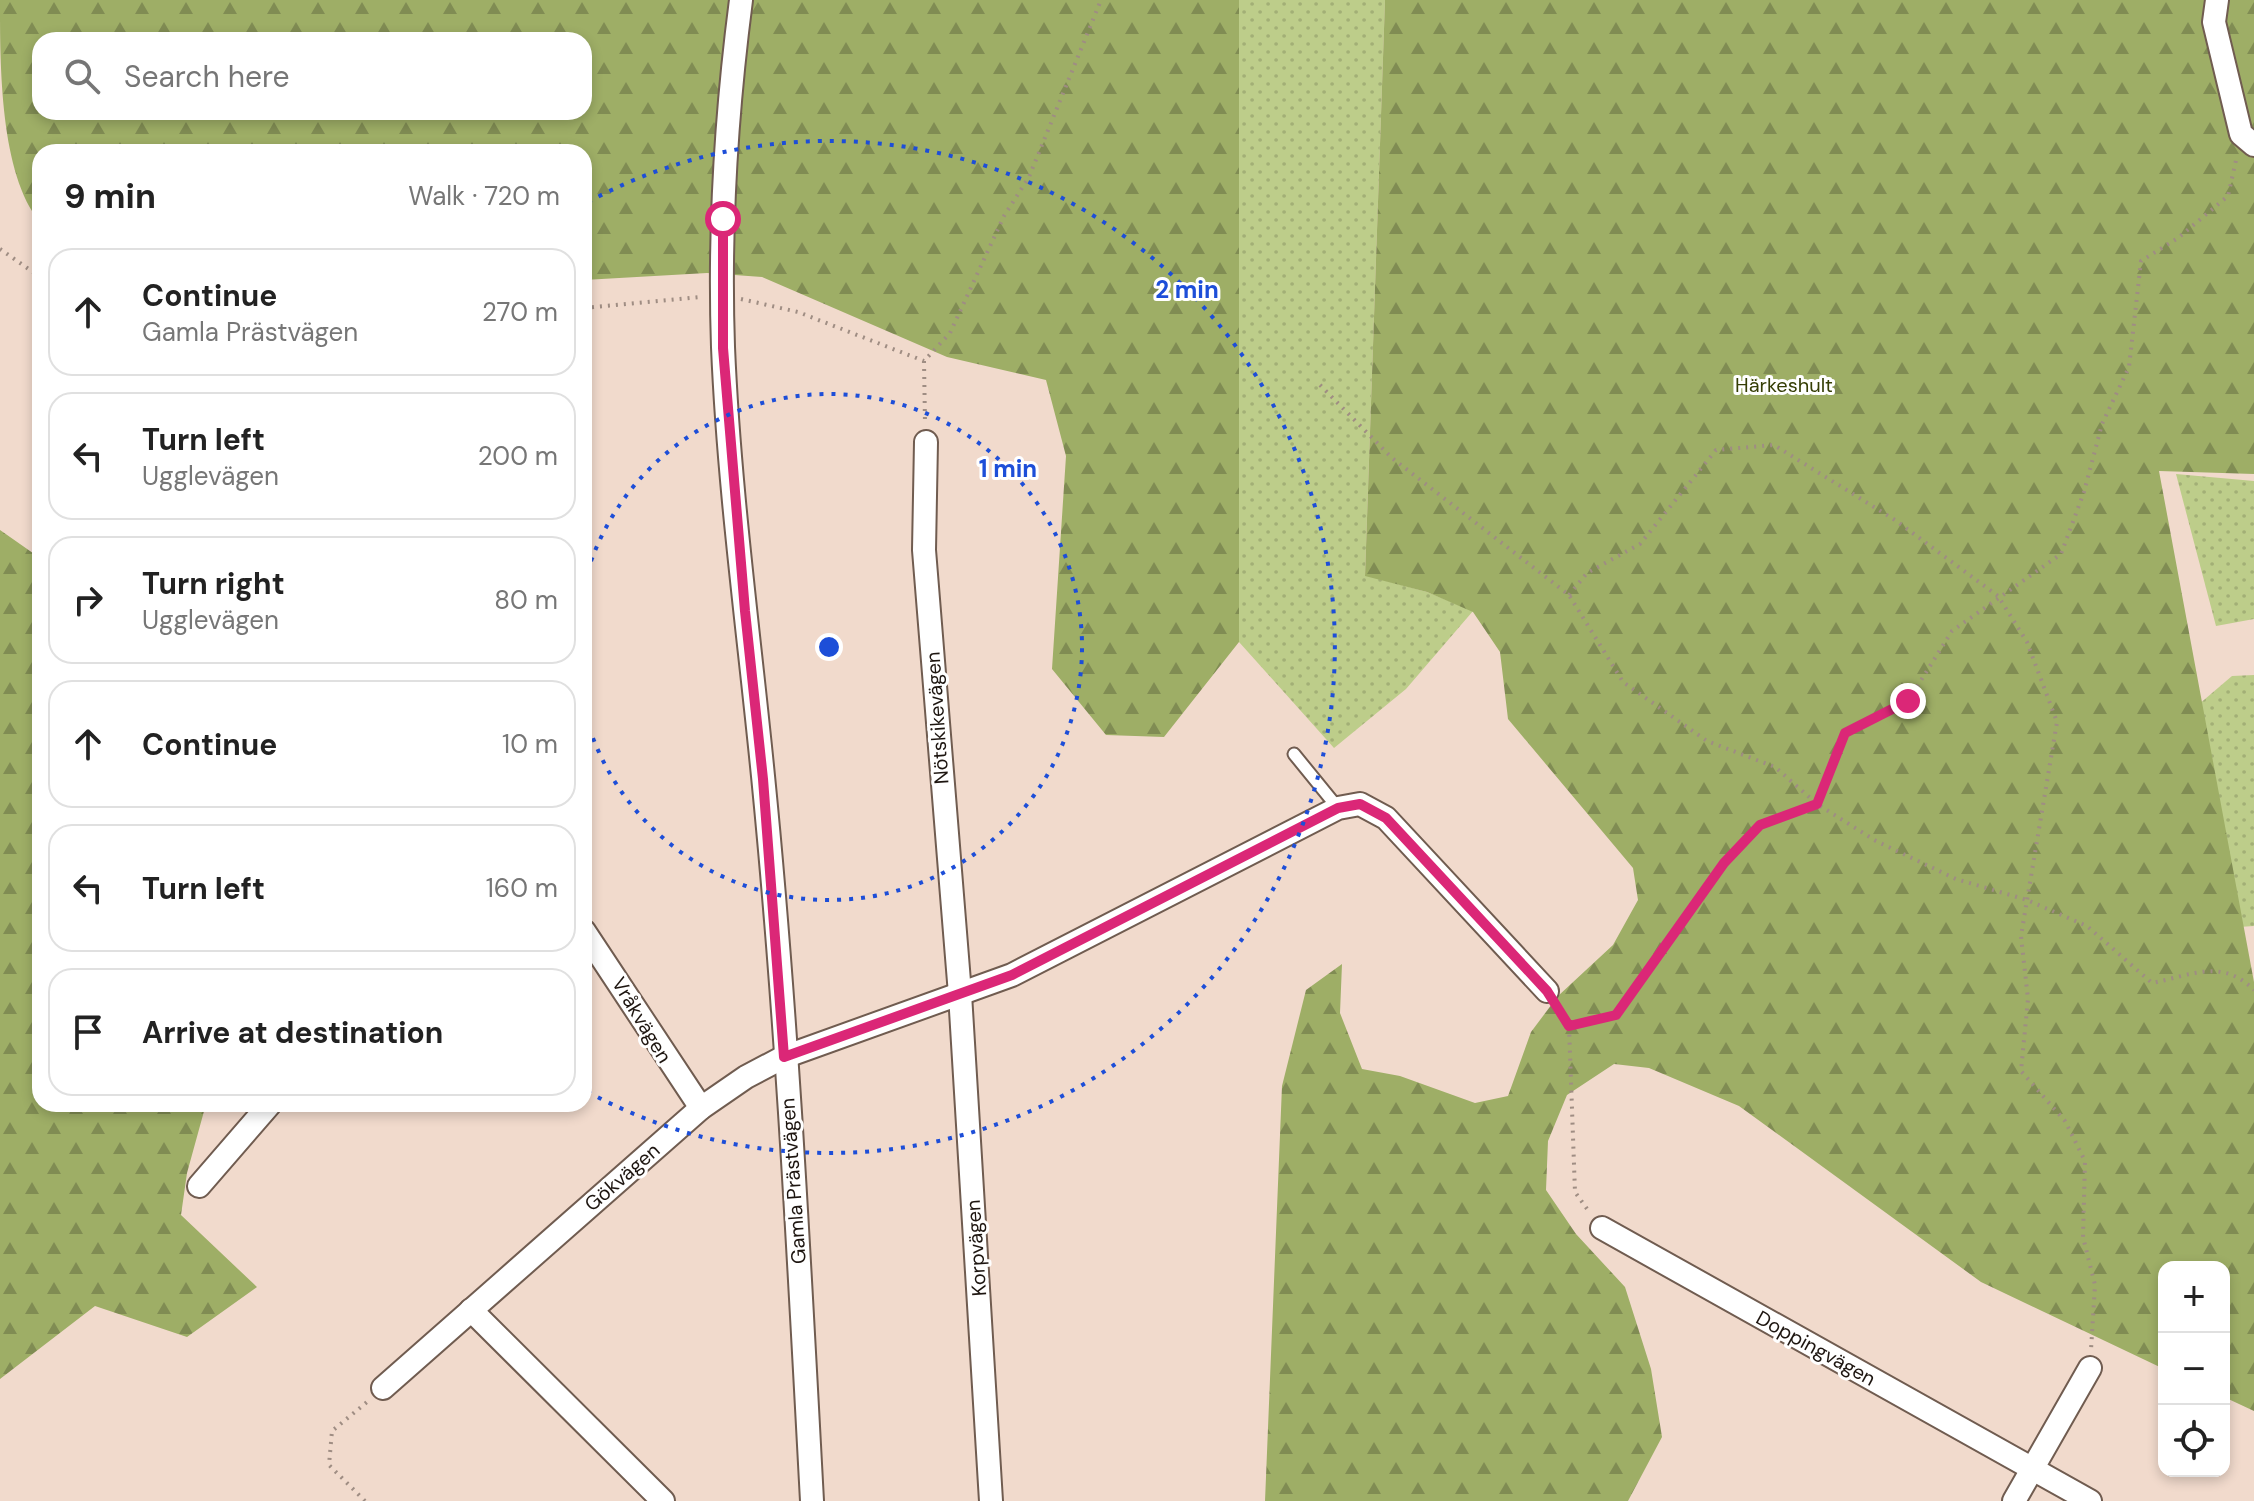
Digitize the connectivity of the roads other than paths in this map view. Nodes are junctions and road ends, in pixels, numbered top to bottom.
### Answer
1 (741, 0) edge
2 (2217, 0) edge
3 (2248, 139) edge
4 (926, 442) road end
5 (1294, 754) dead end
6 (1338, 808) junction
7 (592, 943) edge
8 (1547, 991) road end
9 (960, 994) junction
10 (784, 1057) junction
11 (701, 1108) junction
12 (263, 1112) edge
13 (199, 1186) dead end
14 (1602, 1228) road end
15 (471, 1310) junction
16 (2090, 1368) road end
17 (383, 1388) road end
18 (2030, 1468) junction
19 (663, 1501) edge
20 (812, 1501) edge
21 (991, 1501) edge
22 (2014, 1501) edge
23 (2090, 1501) edge

1 - 10 street, Gamla Prästvägen
2 - 3 street
4 - 9 street, Nötskikevägen
5 - 6 lane
6 - 8 street
6 - 9 street, Gökvägen
7 - 11 street, Vråkvägen
9 - 10 street, Gökvägen
9 - 21 street, Korpvägen
10 - 11 street, Gökvägen
10 - 20 street, Gamla Prästvägen
11 - 15 street, Gökvägen
12 - 13 street
14 - 18 street, Doppingvägen
15 - 17 street, Gökvägen
15 - 19 street
16 - 18 street
18 - 22 street
18 - 23 street, Doppingvägen

